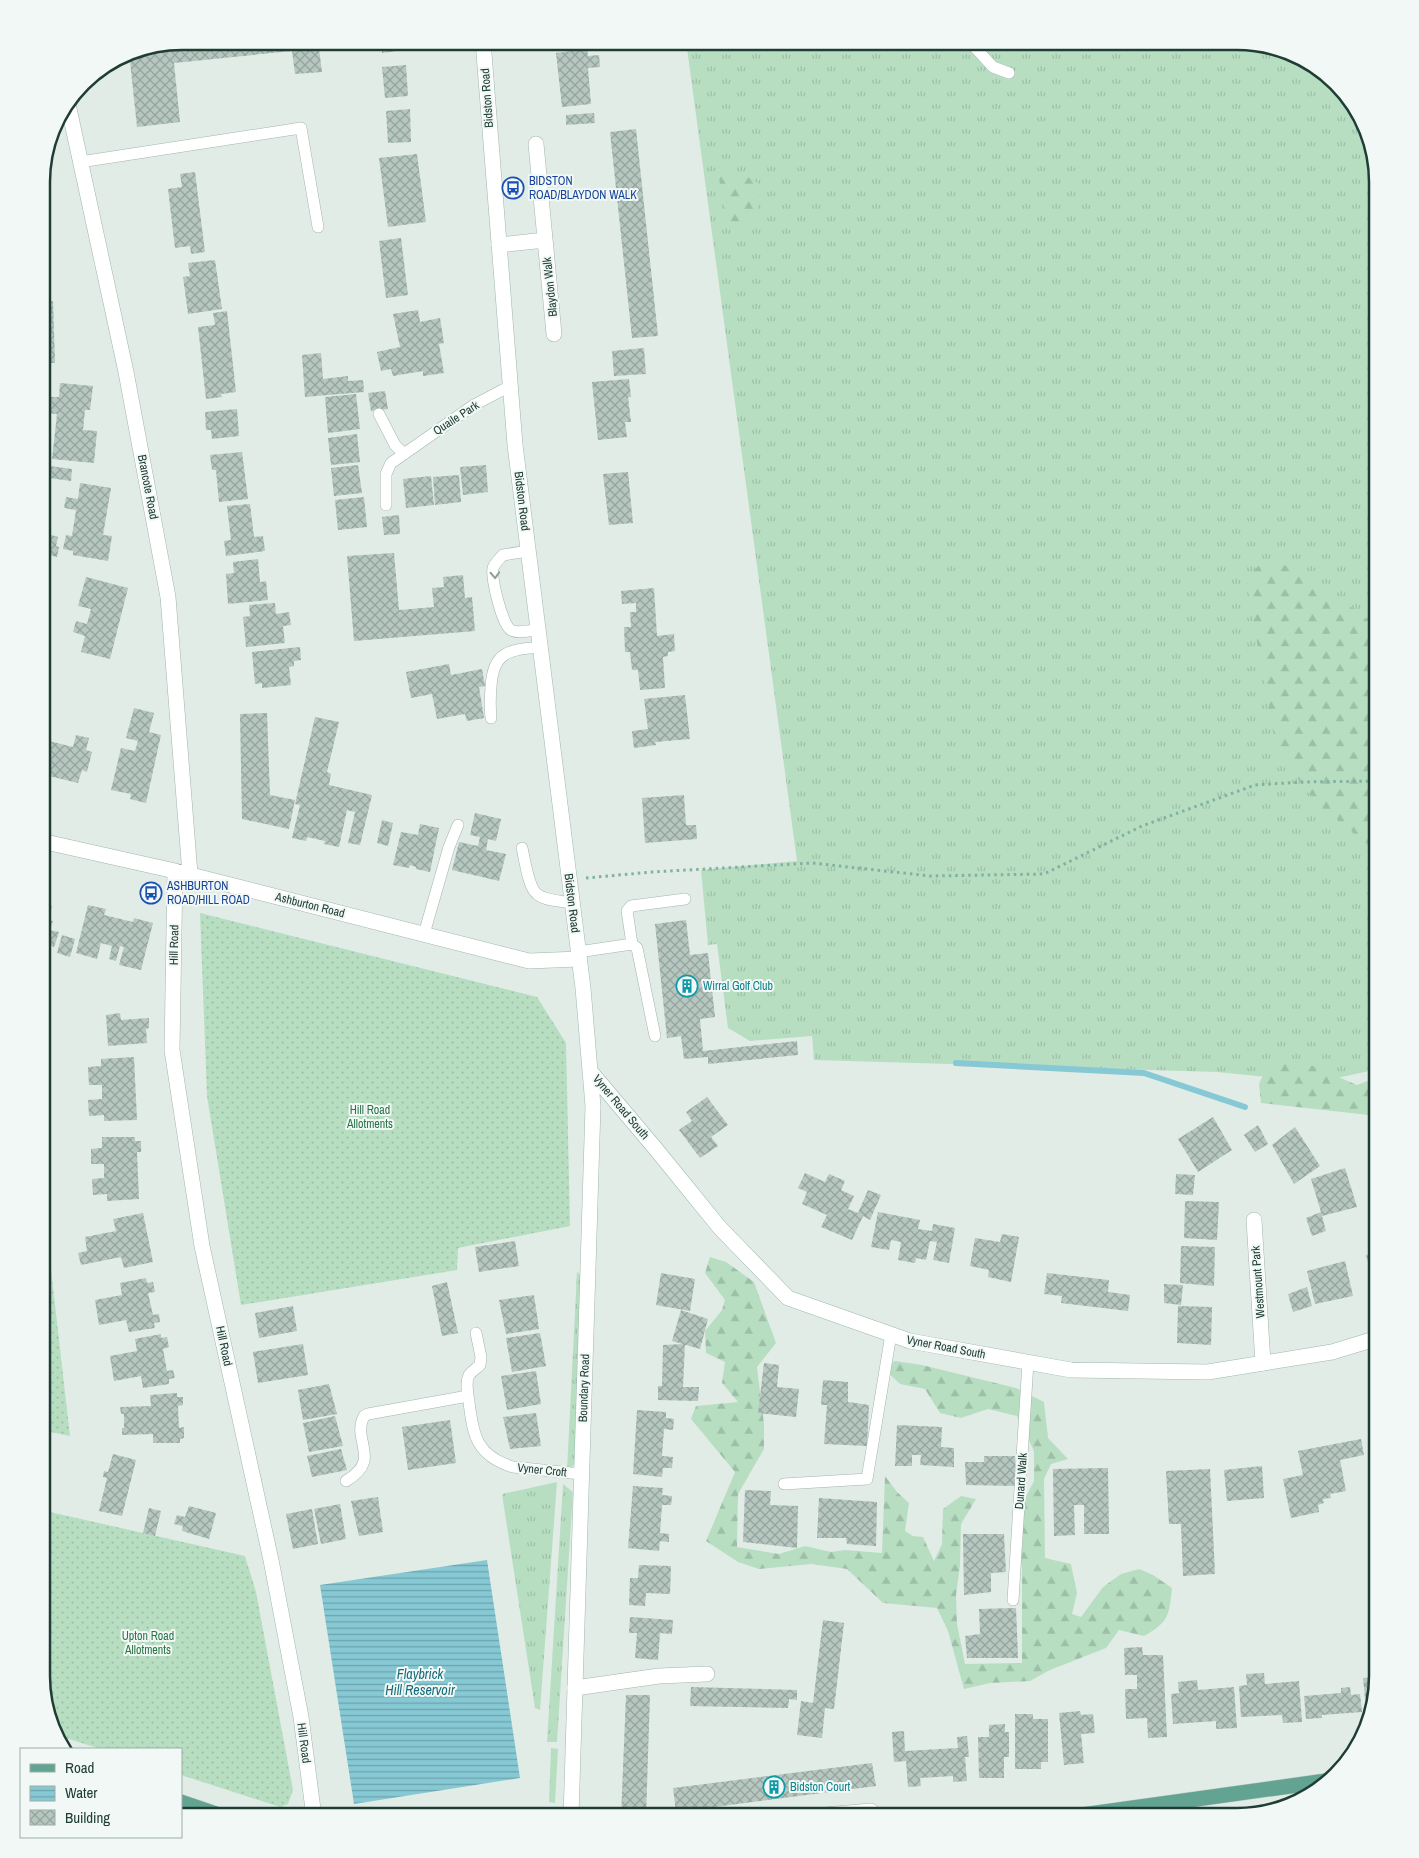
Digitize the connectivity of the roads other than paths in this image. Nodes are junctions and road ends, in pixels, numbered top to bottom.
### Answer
1 (484, 50) edge
2 (977, 50) edge
3 (1009, 73) dead end
4 (70, 113) edge
5 (536, 144) dead end
6 (80, 162) junction
7 (318, 227) dead end
8 (545, 240) junction
9 (499, 245) junction
10 (554, 334) dead end
11 (510, 386) junction
12 (379, 414) dead end
13 (404, 454) junction
14 (386, 505) dead end
15 (528, 551) junction
16 (538, 630) junction
17 (540, 647) junction
18 (491, 718) dead end
19 (458, 824) dead end
20 (50, 843) edge
21 (522, 848) dead end
22 (175, 871) junction
23 (190, 874) junction
24 (685, 899) dead end
25 (572, 903) junction
26 (424, 934) junction
27 (632, 944) junction
28 (579, 956) junction
29 (655, 1036) dead end
30 (590, 1071) junction
31 (1254, 1220) dead end
32 (476, 1332) dead end
33 (891, 1334) junction
34 (1369, 1341) edge
35 (1028, 1362) junction
36 (1263, 1363) junction
37 (468, 1396) junction
38 (582, 1474) junction
39 (346, 1481) dead end
40 (784, 1484) dead end
41 (1013, 1600) dead end
42 (707, 1674) dead end
43 (575, 1688) junction
44 (1314, 1783) edge
45 (313, 1808) edge
46 (571, 1808) edge
47 (1132, 1808) edge

1 - 9 street, Bidston Road
2 - 3 lane
4 - 6 street, Brancote Road
5 - 8 street, Blaydon Walk
6 - 7 lane
6 - 23 street, Brancote Road
8 - 9 street, Blaydon Walk
8 - 10 street, Blaydon Walk
9 - 11 street, Bidston Road
11 - 13 lane, Quaile Park
11 - 15 street, Bidston Road
12 - 13 lane
13 - 14 lane, Quaile Park
15 - 16 street, Bidston Road
15 -> 16 lane
16 - 17 street, Bidston Road
17 - 18 lane
17 - 25 street, Bidston Road
19 - 26 lane
20 - 22 street, Ashburton Road
21 - 25 lane
22 - 23 street, Ashburton Road
22 - 45 street, Hill Road
23 - 26 street, Ashburton Road
24 - 27 lane
25 - 28 street, Bidston Road
26 - 28 street, Ashburton Road
27 - 28 lane
27 - 29 lane
28 - 30 street, Boundary Road
30 - 33 street, Vyner Road South
30 - 38 street, Boundary Road
31 - 36 street, Westmount Park
32 - 37 lane, Vyner Croft
33 - 35 street, Vyner Road South
33 - 40 lane
34 - 36 street, Vyner Road South
35 - 36 street, Vyner Road South
35 - 41 lane, Dunard Walk
37 - 38 lane, Vyner Croft
37 - 39 lane
38 - 43 street, Boundary Road
42 - 43 street
43 - 46 street, Boundary Road
44 - 47 main road

